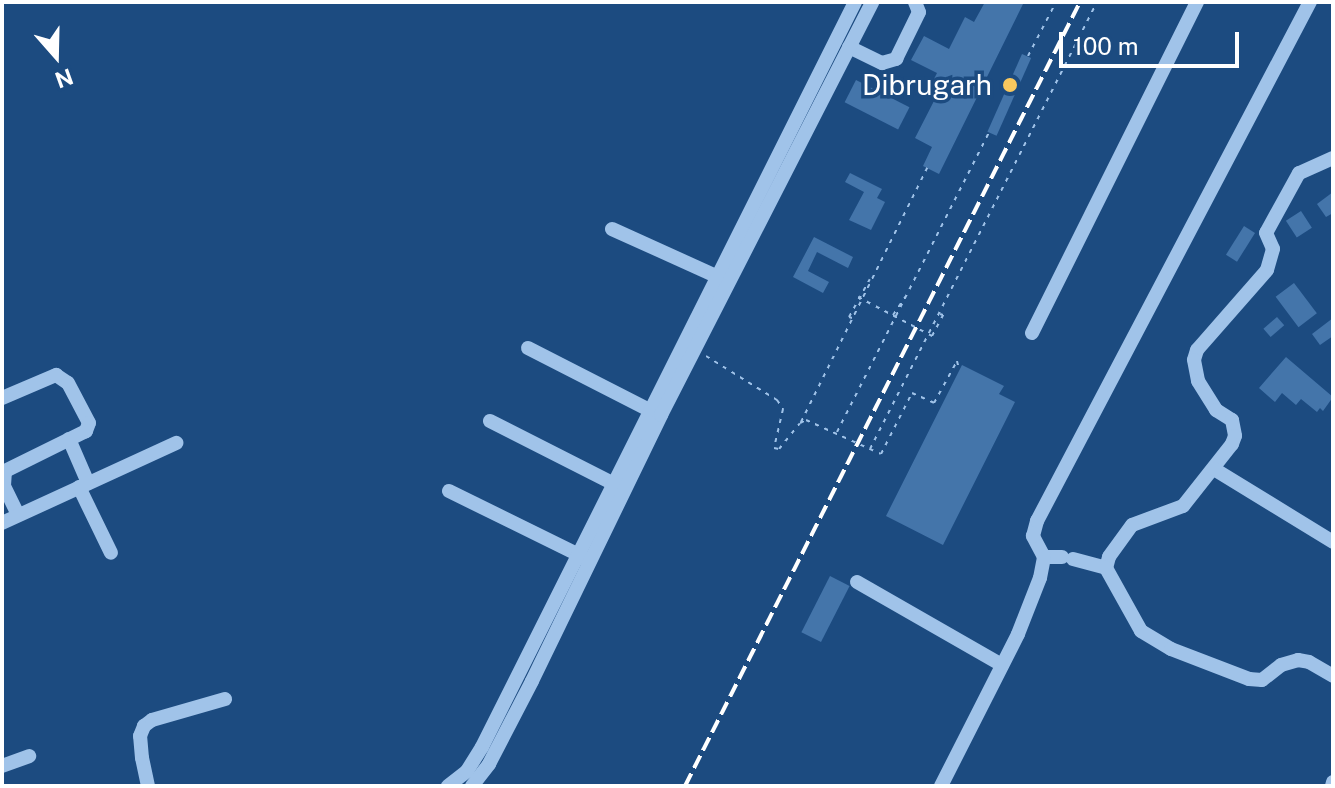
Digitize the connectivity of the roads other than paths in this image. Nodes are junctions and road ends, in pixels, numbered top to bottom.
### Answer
1 (854, 2) edge
2 (872, 2) edge
3 (915, 2) edge
4 (1197, 2) edge
5 (1310, 2) edge
6 (849, 47) junction
7 (1331, 163) edge
8 (612, 229) dead end
9 (722, 279) junction
10 (1032, 333) dead end
11 (528, 348) dead end
12 (2, 398) edge
13 (655, 414) junction
14 (490, 421) dead end
15 (69, 439) junction
16 (176, 443) dead end
17 (1214, 469) junction
18 (612, 483) junction
19 (84, 485) junction
20 (449, 491) dead end
21 (18, 515) junction
22 (2, 523) edge
23 (1333, 542) edge
24 (111, 553) dead end
25 (1044, 557) junction
26 (585, 558) junction
27 (1106, 568) junction
28 (857, 582) dead end
29 (1002, 665) junction
30 (1333, 676) edge
31 (225, 699) dead end
32 (29, 756) dead end
33 (2, 766) edge
34 (148, 786) edge
35 (448, 786) edge
36 (472, 786) edge
37 (941, 786) edge

1 - 9 street
2 - 6 street
3 - 6 street
4 - 10 street
5 - 25 street
6 - 9 street
7 - 17 street
8 - 9 street
9 - 13 street
9 - 13 street
11 - 13 street
12 - 15 street
13 - 18 street
13 - 26 street
14 - 18 street
15 - 19 street
15 - 21 street
16 - 19 street
17 - 23 street
17 - 27 street
18 - 26 street
19 - 21 street
19 - 24 street
20 - 26 street
21 - 22 street
25 - 27 street
25 - 29 street
26 - 35 street
26 - 36 street
27 - 30 street
28 - 29 street
29 - 37 street
31 - 34 street
32 - 33 street

